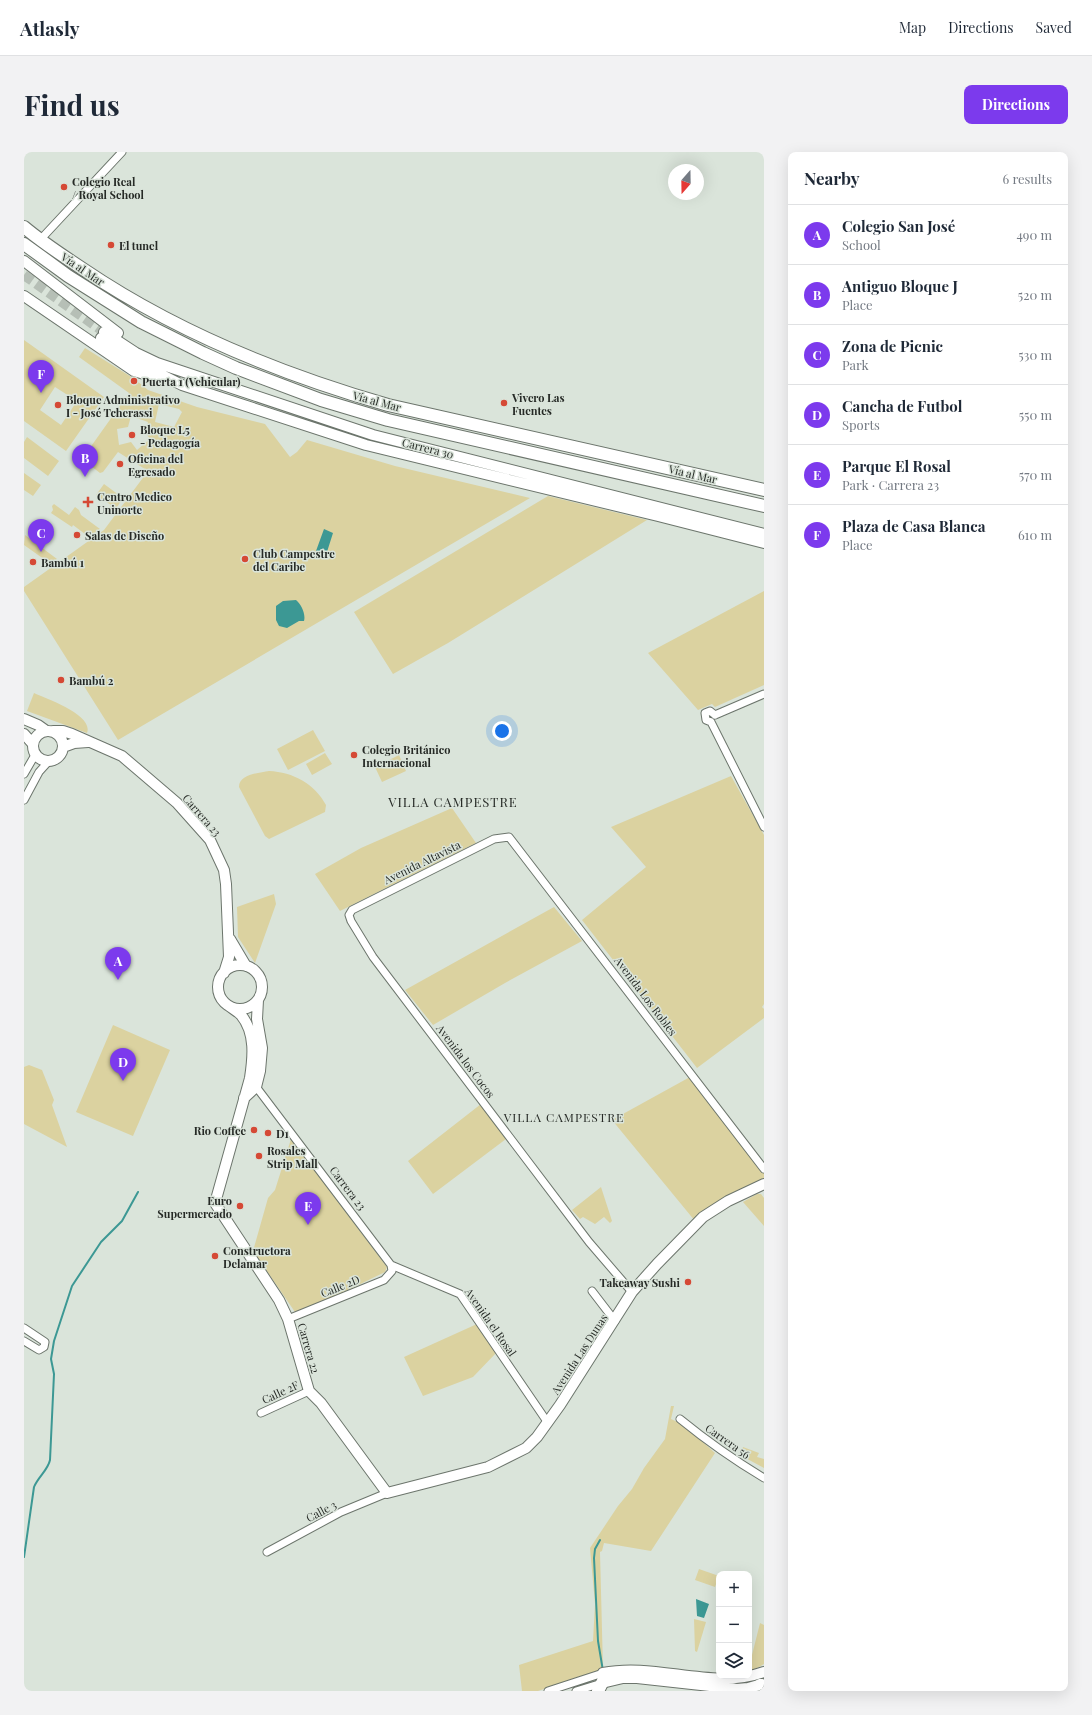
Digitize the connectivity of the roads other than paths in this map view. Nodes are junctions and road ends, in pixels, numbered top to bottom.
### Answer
1 (122, 152) edge
2 (24, 227) edge
3 (40, 240) junction
4 (24, 244) edge
5 (24, 261) edge
6 (24, 296) edge
7 (185, 373) junction
8 (182, 385) junction
9 (764, 490) edge
10 (764, 506) edge
11 (764, 534) edge
12 (764, 544) edge
13 (764, 694) edge
14 (24, 719) edge
15 (49, 731) junction
16 (24, 734) edge
17 (32, 743) junction
18 (93, 743) junction
19 (63, 747) junction
20 (35, 755) junction
21 (49, 761) junction
22 (24, 774) edge
23 (24, 800) edge
24 (764, 827) edge
25 (509, 837) joint
26 (349, 915) joint
27 (229, 938) junction
28 (246, 966) junction
29 (224, 973) junction
30 (258, 1000) junction
31 (229, 1006) junction
32 (250, 1078) junction
33 (256, 1087) junction
34 (244, 1098) junction
35 (764, 1169) edge
36 (763, 1187) edge
37 (392, 1265) junction
38 (592, 1291) dead end
39 (632, 1292) junction
40 (288, 1319) junction
41 (615, 1321) junction
42 (24, 1328) edge
43 (24, 1341) edge
44 (308, 1391) junction
45 (261, 1413) dead end
46 (680, 1419) dead end
47 (548, 1423) junction
48 (764, 1478) edge
49 (387, 1493) junction
50 (267, 1552) dead end
51 (764, 1672) edge
52 (601, 1682) edge
53 (760, 1686) edge
54 (548, 1691) edge
55 (576, 1691) edge

1 - 3 street
2 - 3 highway, Vía al Mar
3 - 9 highway, Vía al Mar
4 - 10 highway, Vía al Mar
5 - 7 street
6 - 8 street
7 - 8 street, Carrera 30
7 - 11 street, Carrera 30
8 - 12 street, Carrera 30
13 - 24 street
14 - 15 street, Carrera 23
15 - 17 street
15 - 18 street, Carrera 23
15 - 19 street
16 - 17 street
17 - 20 street
18 - 19 street, Carrera 23
18 - 27 street, Carrera 23
19 - 21 street
20 - 21 street
20 - 22 street
21 - 23 street
25 - 26 street, Avenida Altavista
25 - 35 street, Avenida Los Robles
26 - 39 street, Avenida los Cocos
27 - 28 street, Carrera 23
27 - 29 street, Carrera 23
28 - 29 street
28 - 30 street
29 - 31 street
30 - 31 street
30 - 33 street
31 - 32 street
32 - 33 street, Carrera 23
32 - 34 street
33 - 34 street
33 - 37 street, Carrera 23
34 - 40 street, Carrera 22
36 - 39 street, Avenida Las Dunas
37 - 40 street, Calle 2D
37 - 47 street, Avenida el Rosal
38 - 41 street
39 - 41 street, Avenida Las Dunas
40 - 44 street, Carrera 22
41 - 47 street, Avenida Las Dunas
42 - 43 street
44 - 45 street, Calle 2F
44 - 49 street
46 - 48 street, Carrera 56
47 - 49 street, Avenida Las Dunas
49 - 50 street, Calle 3
51 - 52 street
52 - 53 street
52 - 54 street
52 - 55 street

